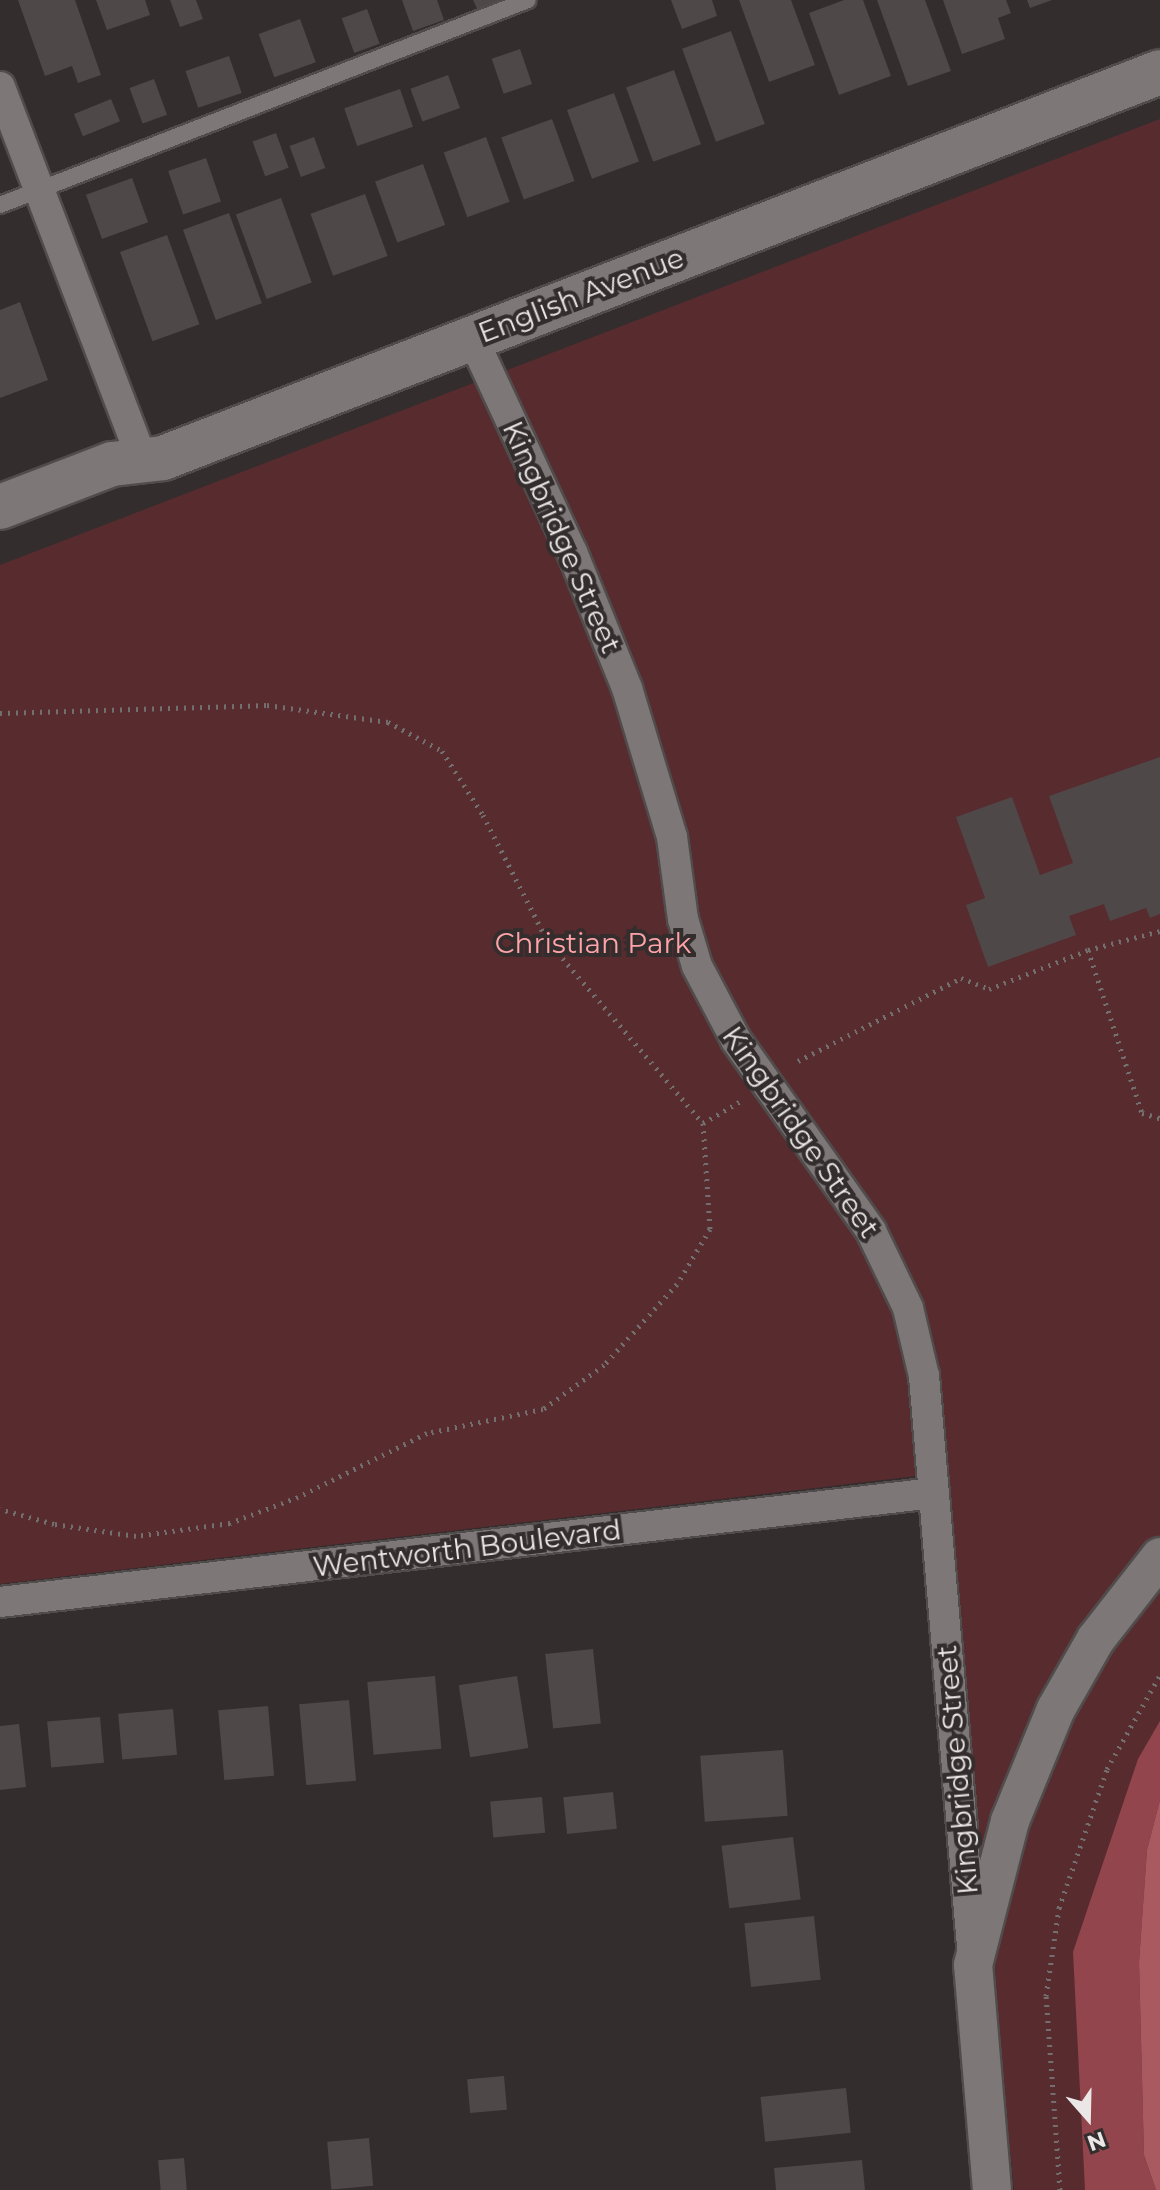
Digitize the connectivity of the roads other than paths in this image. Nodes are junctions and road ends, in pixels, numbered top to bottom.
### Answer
1 (528, 0) edge
2 (1160, 72) edge
3 (0, 87) edge
4 (40, 189) junction
5 (0, 205) edge
6 (472, 337) junction
7 (142, 459) junction
8 (0, 507) edge
9 (934, 1493) junction
10 (1160, 1557) edge
11 (0, 1602) edge
12 (973, 1965) junction
13 (992, 2190) edge

1 - 4 lane
2 - 6 main road, English Avenue
3 - 4 street
4 - 5 lane
4 - 7 street
6 - 7 main road, English Avenue
6 - 9 street, Kingbridge Street
7 - 8 main road, English Avenue
9 - 11 street, Wentworth Boulevard
9 - 12 street, Kingbridge Street
10 - 12 street
12 - 13 street

